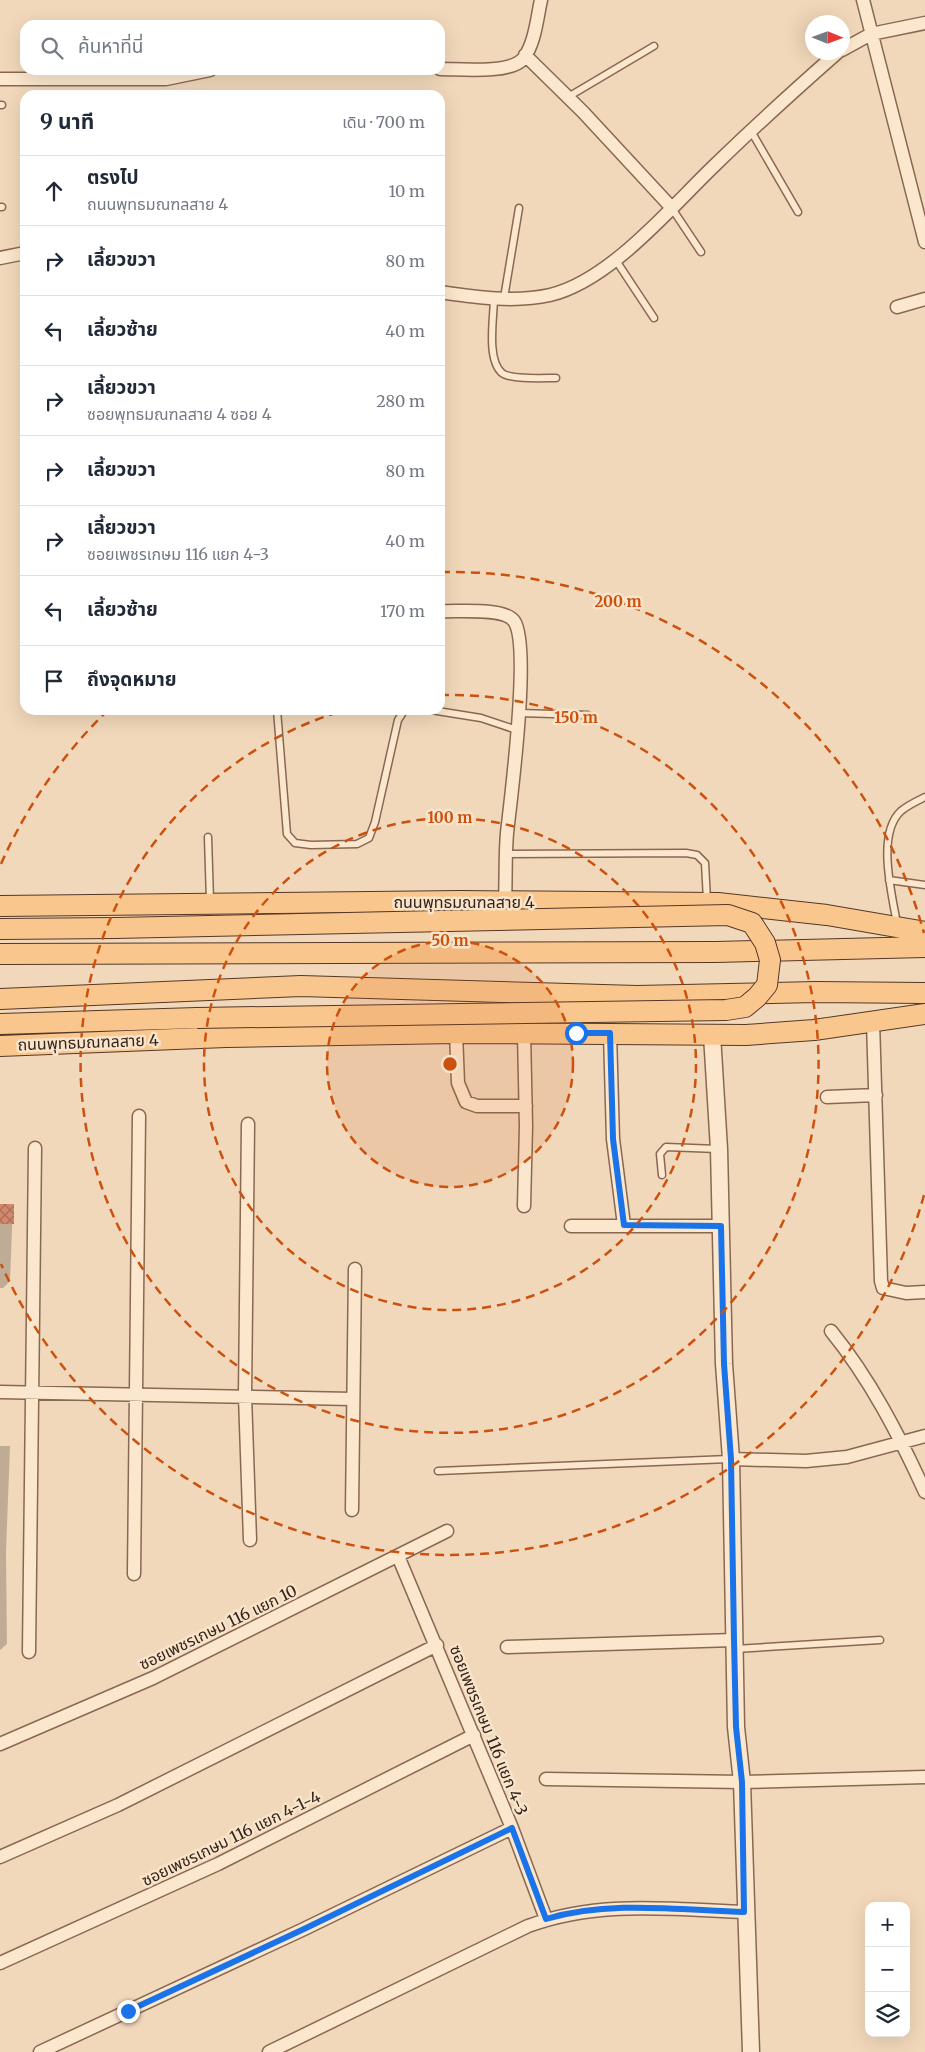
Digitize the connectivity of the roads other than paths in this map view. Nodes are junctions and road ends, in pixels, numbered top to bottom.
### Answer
1 (541, 0) edge
2 (863, 0) edge
3 (925, 23) edge
4 (871, 34) junction
5 (654, 46) dead end
6 (850, 46) edge
7 (525, 55) junction
8 (829, 60) edge
9 (445, 69) edge
10 (182, 75) edge
11 (0, 79) edge
12 (568, 98) junction
13 (751, 131) junction
14 (671, 207) junction
15 (519, 208) dead end
16 (798, 212) dead end
17 (925, 242) edge
18 (701, 252) dead end
19 (20, 254) edge
20 (0, 258) edge
21 (616, 259) junction
22 (445, 292) edge
23 (499, 297) junction
24 (925, 299) edge
25 (897, 307) dead end
26 (654, 318) dead end
27 (556, 378) dead end
28 (445, 612) edge
29 (445, 712) edge
30 (519, 713) junction
31 (277, 715) edge
32 (401, 715) edge
33 (588, 715) dead end
34 (517, 730) junction
35 (925, 796) edge
36 (208, 837) dead end
37 (506, 854) junction
38 (889, 880) junction
39 (925, 885) edge
40 (505, 902) junction
41 (707, 903) junction
42 (210, 904) junction
43 (0, 906) edge
44 (897, 926) junction
45 (0, 929) edge
46 (925, 932) edge
47 (925, 947) edge
48 (0, 954) edge
49 (925, 993) edge
50 (0, 999) edge
51 (925, 1014) edge
52 (873, 1022) junction
53 (0, 1024) edge
54 (456, 1033) junction
55 (524, 1033) junction
56 (610, 1033) junction
57 (712, 1035) junction
58 (0, 1046) edge
59 (876, 1095) junction
60 (827, 1097) dead end
61 (526, 1106) junction
62 (139, 1116) dead end
63 (248, 1124) dead end
64 (34, 1148) dead end
65 (719, 1149) junction
66 (662, 1175) dead end
67 (524, 1206) dead end
68 (624, 1225) junction
69 (571, 1226) dead end
70 (721, 1226) junction
71 (355, 1269) dead end
72 (925, 1292) edge
73 (831, 1331) dead end
74 (0, 1392) edge
75 (31, 1392) junction
76 (137, 1394) junction
77 (245, 1396) junction
78 (352, 1399) junction
79 (925, 1436) edge
80 (901, 1441) junction
81 (731, 1459) junction
82 (438, 1471) dead end
83 (925, 1492) edge
84 (352, 1510) dead end
85 (447, 1531) dead end
86 (250, 1540) dead end
87 (398, 1556) junction
88 (134, 1574) dead end
89 (880, 1640) dead end
90 (734, 1644) junction
91 (437, 1645) junction
92 (507, 1647) dead end
93 (29, 1652) dead end
94 (474, 1736) junction
95 (0, 1744) edge
96 (925, 1777) edge
97 (546, 1779) dead end
98 (742, 1782) junction
99 (512, 1828) junction
100 (0, 1857) edge
101 (744, 1912) junction
102 (546, 1919) junction
103 (0, 1963) edge
104 (40, 2052) edge
105 (269, 2052) edge
106 (751, 2052) edge

1 - 7 street
2 - 4 street
3 - 4 street
4 - 6 street
4 - 17 street
5 - 12 lane
7 - 9 street
7 - 12 street
8 - 13 street
10 - 11 street
12 - 14 street
13 - 14 street
13 - 16 lane
14 - 18 lane
14 - 21 street
15 - 23 lane
19 - 20 street
21 - 23 street
21 - 26 lane
22 - 23 street
23 - 27 lane
24 - 25 street
28 - 30 street
29 - 34 lane
30 - 33 lane
30 - 34 street
31 - 32 lane
34 - 37 street
35 - 38 lane
36 - 42 lane
37 - 40 street
37 - 41 lane
38 - 39 lane
38 - 44 lane
40 - 41 main road, ถนนพุทธมณฑลสาย 4
40 - 42 main road, ถนนพุทธมณฑลสาย 4
41 - 44 main road, ถนนพุทธมณฑลสาย 4
42 - 43 main road, ถนนพุทธมณฑลสาย 4
44 - 46 main road, ถนนพุทธมณฑลสาย 4
45 - 53 main road, bridge
47 - 48 main road
49 - 50 main road
51 - 52 main road, ถนนพุทธมณฑลสาย 4
52 - 57 main road, ถนนพุทธมณฑลสาย 4
52 - 59 street
54 - 55 main road, ถนนพุทธมณฑลสาย 4
54 - 58 main road, ถนนพุทธมณฑลสาย 4
54 - 61 street
55 - 56 main road, ถนนพุทธมณฑลสาย 4
55 - 61 street
56 - 57 main road, ถนนพุทธมณฑลสาย 4
56 - 68 street
57 - 65 street
59 - 60 street
59 - 72 street
61 - 67 street
62 - 76 street
63 - 77 street
64 - 75 street
65 - 66 lane
65 - 70 street
68 - 69 street
68 - 70 street
70 - 81 street
71 - 78 street
73 - 80 street
74 - 75 street
75 - 76 street
75 - 93 street
76 - 77 street
76 - 88 street
77 - 78 street
77 - 86 street
78 - 84 street
79 - 80 street
80 - 81 street
80 - 83 street
81 - 82 lane
81 - 90 street
85 - 87 street, ซอยเพชรเกษม 116 แยก 10
87 - 91 street, ซอยเพชรเกษม 116 แยก 4-3
87 - 95 street, ซอยเพชรเกษม 116 แยก 10
89 - 90 lane
90 - 92 street
90 - 98 street
91 - 94 street, ซอยเพชรเกษม 116 แยก 4-3
91 - 100 street
94 - 99 street, ซอยเพชรเกษม 116 แยก 4-3
94 - 103 street, ซอยเพชรเกษม 116 แยก 4-1-4
96 - 98 street
97 - 98 street
98 - 101 street
99 - 102 street, ซอยเพชรเกษม 116 แยก 4-3
99 - 104 street
101 - 102 street
101 - 106 street
102 - 105 street

